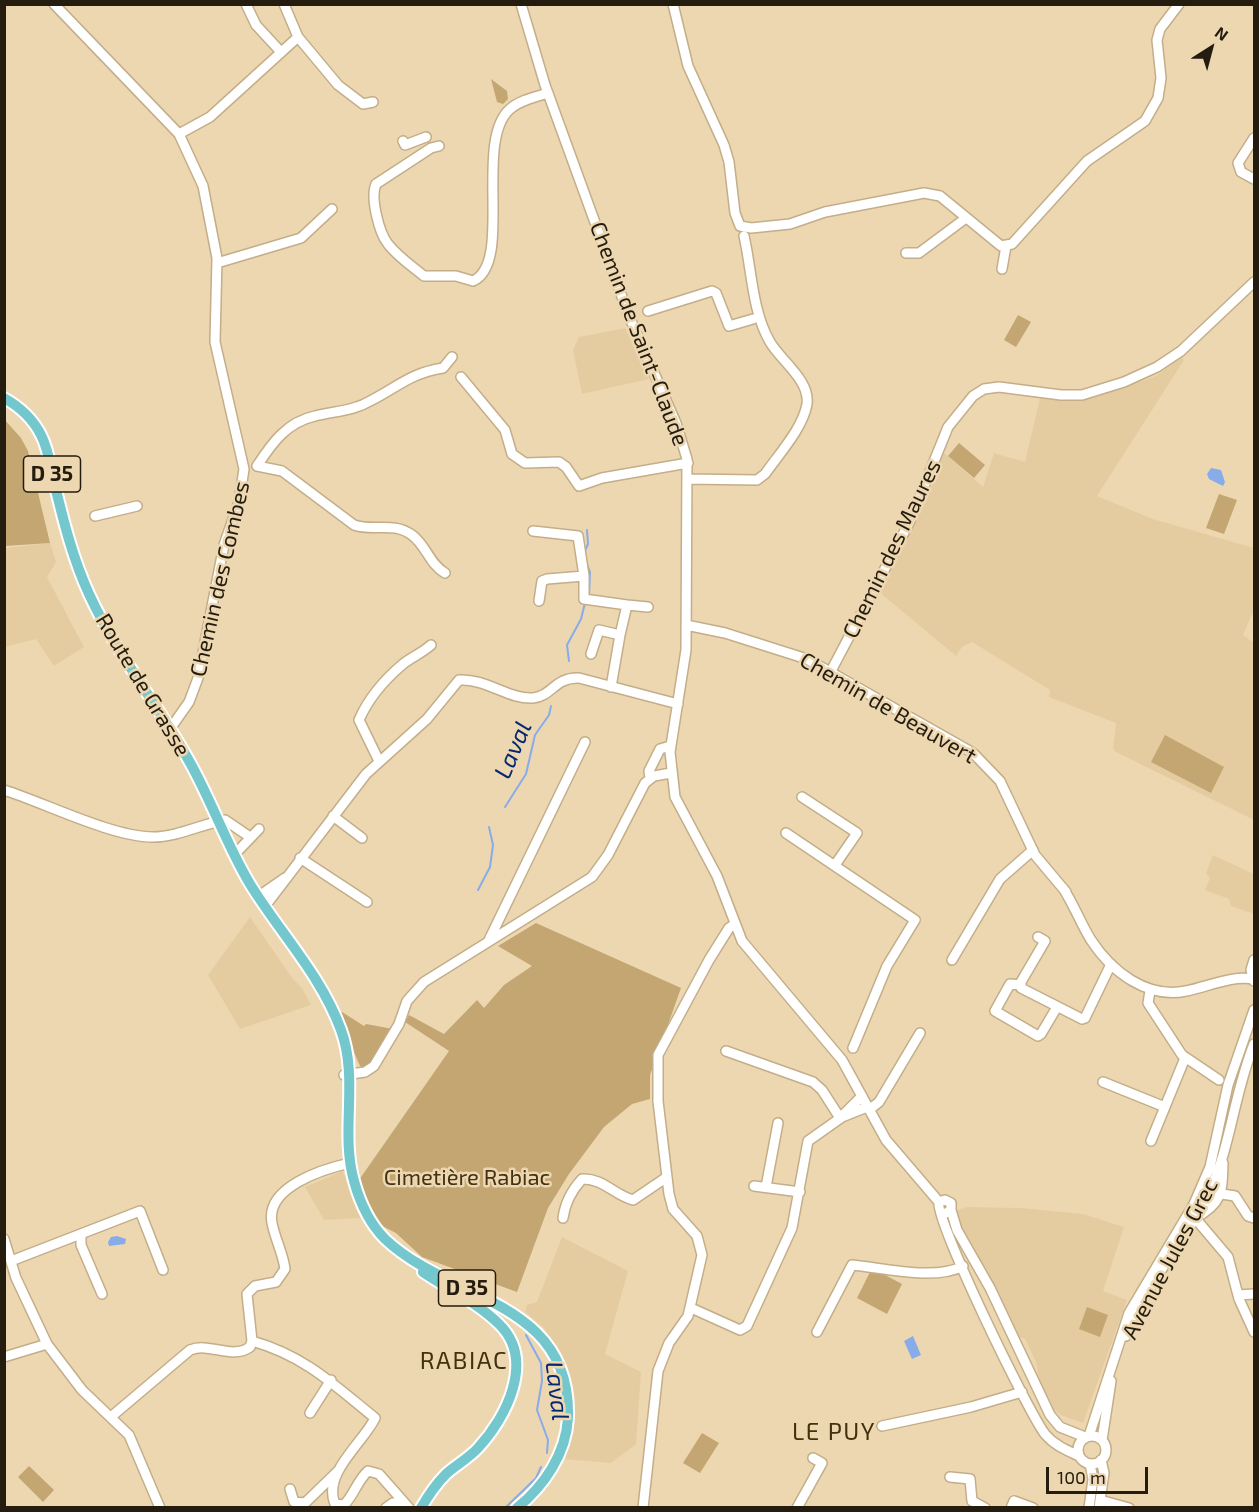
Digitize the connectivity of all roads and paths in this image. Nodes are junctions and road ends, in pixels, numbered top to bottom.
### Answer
1 (54, 4) edge
2 (246, 4) edge
3 (284, 4) edge
4 (521, 4) edge
5 (673, 4) edge
6 (1179, 4) edge
7 (298, 37) junction
8 (280, 52) junction
9 (548, 93) junction
10 (373, 102) dead end
11 (180, 134) junction
12 (426, 137) dead end
13 (1254, 138) edge
14 (403, 141) dead end
15 (439, 146) dead end
16 (1254, 179) edge
17 (332, 209) dead end
18 (966, 218) junction
19 (744, 230) junction
20 (1006, 246) junction
21 (906, 253) dead end
22 (217, 263) junction
23 (1002, 269) dead end
24 (1254, 282) edge
25 (648, 311) dead end
26 (753, 319) dead end
27 (452, 357) dead end
28 (461, 377) dead end
29 (4, 398) edge
30 (688, 463) junction
31 (687, 478) junction
32 (137, 506) dead end
33 (95, 516) dead end
34 (533, 531) dead end
35 (445, 573) dead end
36 (584, 576) junction
37 (539, 601) dead end
38 (627, 605) junction
39 (648, 608) dead end
40 (686, 625) junction
41 (620, 635) junction
42 (431, 645) dead end
43 (591, 654) dead end
44 (831, 670) junction
45 (611, 687) junction
46 (678, 704) junction
47 (168, 724) junction
48 (585, 742) dead end
49 (670, 746) junction
50 (380, 760) junction
51 (671, 773) junction
52 (650, 778) junction
53 (4, 790) edge
54 (802, 797) dead end
55 (333, 816) junction
56 (218, 821) junction
57 (1023, 825) junction
58 (259, 829) dead end
59 (786, 833) dead end
60 (250, 837) junction
61 (362, 838) dead end
62 (1033, 850) junction
63 (234, 855) junction
64 (300, 858) junction
65 (835, 865) junction
66 (1066, 892) junction
67 (261, 902) junction
68 (367, 902) dead end
69 (736, 928) junction
70 (1038, 937) dead end
71 (489, 942) junction
72 (952, 960) dead end
73 (1253, 963) edge
74 (1111, 964) junction
75 (1233, 979) junction
76 (1254, 980) edge
77 (1021, 986) junction
78 (1150, 991) junction
79 (1058, 1007) junction
80 (1254, 1010) edge
81 (920, 1033) dead end
82 (1254, 1044) edge
83 (853, 1048) dead end
84 (726, 1051) dead end
85 (1185, 1058) junction
86 (347, 1075) junction
87 (1219, 1080) dead end
88 (1103, 1082) dead end
89 (862, 1096) junction
90 (1165, 1107) junction
91 (868, 1109) junction
92 (841, 1117) junction
93 (778, 1123) dead end
94 (1151, 1141) dead end
95 (1223, 1156) junction
96 (348, 1164) junction
97 (667, 1177) junction
98 (754, 1186) dead end
99 (766, 1187) junction
100 (800, 1192) junction
101 (1222, 1194) junction
102 (946, 1211) junction
103 (563, 1218) dead end
104 (1195, 1218) junction
105 (1254, 1218) edge
106 (81, 1236) junction
107 (4, 1239) edge
108 (11, 1261) junction
109 (963, 1266) junction
110 (163, 1269) dead end
111 (102, 1294) dead end
112 (1254, 1294) edge
113 (1238, 1295) junction
114 (486, 1297) junction
115 (691, 1308) junction
116 (482, 1311) junction
117 (817, 1332) dead end
118 (1254, 1332) edge
119 (252, 1341) junction
120 (47, 1344) junction
121 (4, 1357) edge
122 (331, 1380) junction
123 (1022, 1392) junction
124 (309, 1413) dead end
125 (112, 1416) junction
126 (882, 1426) dead end
127 (1087, 1437) junction
128 (1102, 1440) junction
129 (1079, 1456) junction
130 (813, 1458) dead end
131 (1101, 1460) junction
132 (1090, 1464) junction
133 (339, 1469) junction
134 (950, 1477) dead end
135 (290, 1489) dead end
136 (1099, 1504) edge
137 (305, 1505) edge
138 (407, 1506) edge
139 (160, 1508) edge
140 (386, 1508) edge
141 (421, 1508) edge
142 (517, 1508) edge
143 (643, 1508) edge
144 (796, 1508) edge
145 (985, 1508) edge
146 (1011, 1508) edge
147 (1033, 1508) edge
148 (1089, 1508) edge
149 (1129, 1508) edge

1 - 11 street, Chemin des Combes
2 - 8 street
3 - 7 street
4 - 9 street, Chemin de Saint-Claude
5 - 19 street
6 - 20 street
7 - 8 street
7 - 10 street
8 - 11 street
9 - 15 street
9 - 30 street, Chemin de Saint-Claude
11 - 22 street, Chemin des Combes
12 - 14 street
13 - 16 street
17 - 22 street
18 - 19 street
18 - 20 street
18 - 21 street
19 - 31 street
20 - 23 street
22 - 47 street, Chemin des Combes
24 - 44 street, Chemin des Maures
25 - 26 street
27 - 35 street
28 - 30 street
29 - 47 main road, Route de Grasse / D 35
30 - 31 street, Chemin de Saint-Claude
31 - 40 street, Chemin de Saint-Claude
32 - 33 street
34 - 36 street
36 - 37 street
36 - 38 street
38 - 39 street
38 - 41 street
40 - 44 street, Chemin de Beauvert
40 - 46 street, Chemin de Saint-Claude
41 - 43 street
41 - 45 street
42 - 50 street
44 - 57 street, Chemin de Beauvert
45 - 46 street
45 - 50 street
46 - 49 street, Chemin de Saint-Claude
47 - 56 main road, Route de Grasse / D 35
48 - 71 street
49 - 51 street, Chemin de Saint-Claude
49 - 52 street
50 - 55 street
51 - 52 street
51 - 69 street, Chemin de Saint-Claude
52 - 71 street
53 - 56 street
54 - 65 street
55 - 61 street
55 - 64 street
56 - 60 street
56 - 63 main road, Route de Grasse / D 35
57 - 62 street, Chemin de Beauvert
57 - 66 street, Chemin de Beauvert
58 - 60 street
59 - 65 street
60 - 63 street
62 - 66 street, Chemin de Beauvert
62 - 72 street
63 - 67 main road, Route de Grasse / D 35
64 - 67 street
64 - 68 street
65 - 83 street
66 - 74 street, Chemin de Beauvert
67 - 86 main road, Route de Grasse / D 35
69 - 89 street, Chemin de Saint-Claude
69 - 97 street
70 - 77 street
71 - 86 street
73 - 75 street
73 - 76 street
74 - 78 street, Chemin de Beauvert
74 - 79 street
75 - 76 street
75 - 78 street
77 - 79 street
77 - 79 street
78 - 85 street
80 - 127 street, Avenue Jules Grec
81 - 91 street
82 - 95 street, Avenue Jules Grec
84 - 92 street
85 - 87 street
85 - 90 street
86 - 96 main road, D 35
88 - 90 street
89 - 91 street, Chemin de Saint-Claude
89 - 92 street
90 - 94 street
91 - 92 street
91 - 102 street, Chemin de Saint-Claude
92 - 100 street
93 - 99 street
95 - 101 street
95 - 104 street, Avenue Jules Grec
96 - 114 main road, D 35
96 - 116 main road, D 35
96 - 119 street
97 - 103 street
97 - 115 street
98 - 99 street
99 - 100 street
100 - 115 street
101 - 104 street
101 - 105 street
102 - 109 street
102 - 127 street
104 - 113 street
104 - 128 street, Avenue Jules Grec
106 - 108 street
106 - 110 street
106 - 111 street
107 - 108 street
108 - 120 street
109 - 117 street
109 - 123 street
112 - 113 street
113 - 118 street
114 - 116 main road
114 - 142 main road, D 35
115 - 143 street
116 - 141 main road, D 35
119 - 122 street
119 - 125 street
120 - 121 street
120 - 125 street
122 - 124 street
122 - 133 street
123 - 126 street
123 - 129 street
125 - 139 street
127 - 128 street
127 - 129 street
128 - 131 street
129 - 132 street
130 - 144 street
131 - 132 street
131 - 136 street
132 - 148 street
133 - 137 street
133 - 138 street
134 - 145 street
135 - 137 street
136 - 149 street
138 - 140 street
146 - 147 street

